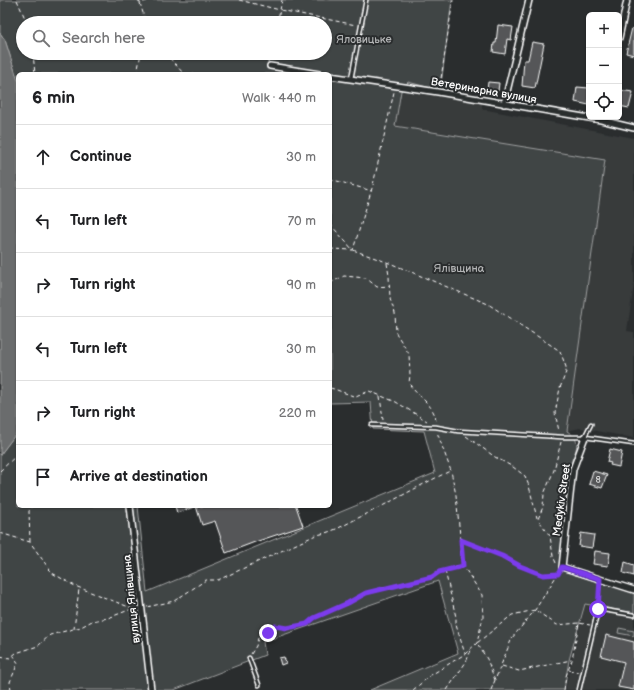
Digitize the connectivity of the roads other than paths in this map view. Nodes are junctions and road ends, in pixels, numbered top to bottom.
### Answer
1 (366, 0) edge
2 (529, 0) edge
3 (627, 0) edge
4 (622, 24) edge
5 (270, 66) road end
6 (307, 72) edge
7 (332, 76) edge
8 (351, 80) junction
9 (504, 104) junction
10 (586, 117) edge
11 (605, 120) edge
12 (634, 128) edge
13 (591, 424) dead end
14 (372, 425) dead end
15 (585, 437) junction
16 (634, 444) edge
17 (130, 508) edge
18 (634, 590) edge
19 (634, 615) edge
20 (249, 658) road end
21 (259, 685) dead end
22 (580, 689) edge
23 (151, 690) edge

1 - 8 lane
2 - 9 street
3 - 4 street
5 - 6 street
7 - 8 street, Ветеринарна вулиця
8 - 9 street, Ветеринарна вулиця
9 - 10 street, Ветеринарна вулиця
11 - 12 street, Ветеринарна вулиця
13 - 15 lane
14 - 15 lane
15 - 16 lane
15 - 18 street, Medykiv Street
17 - 23 street, вулиця Ялівщина
19 - 22 lane
20 - 21 lane

